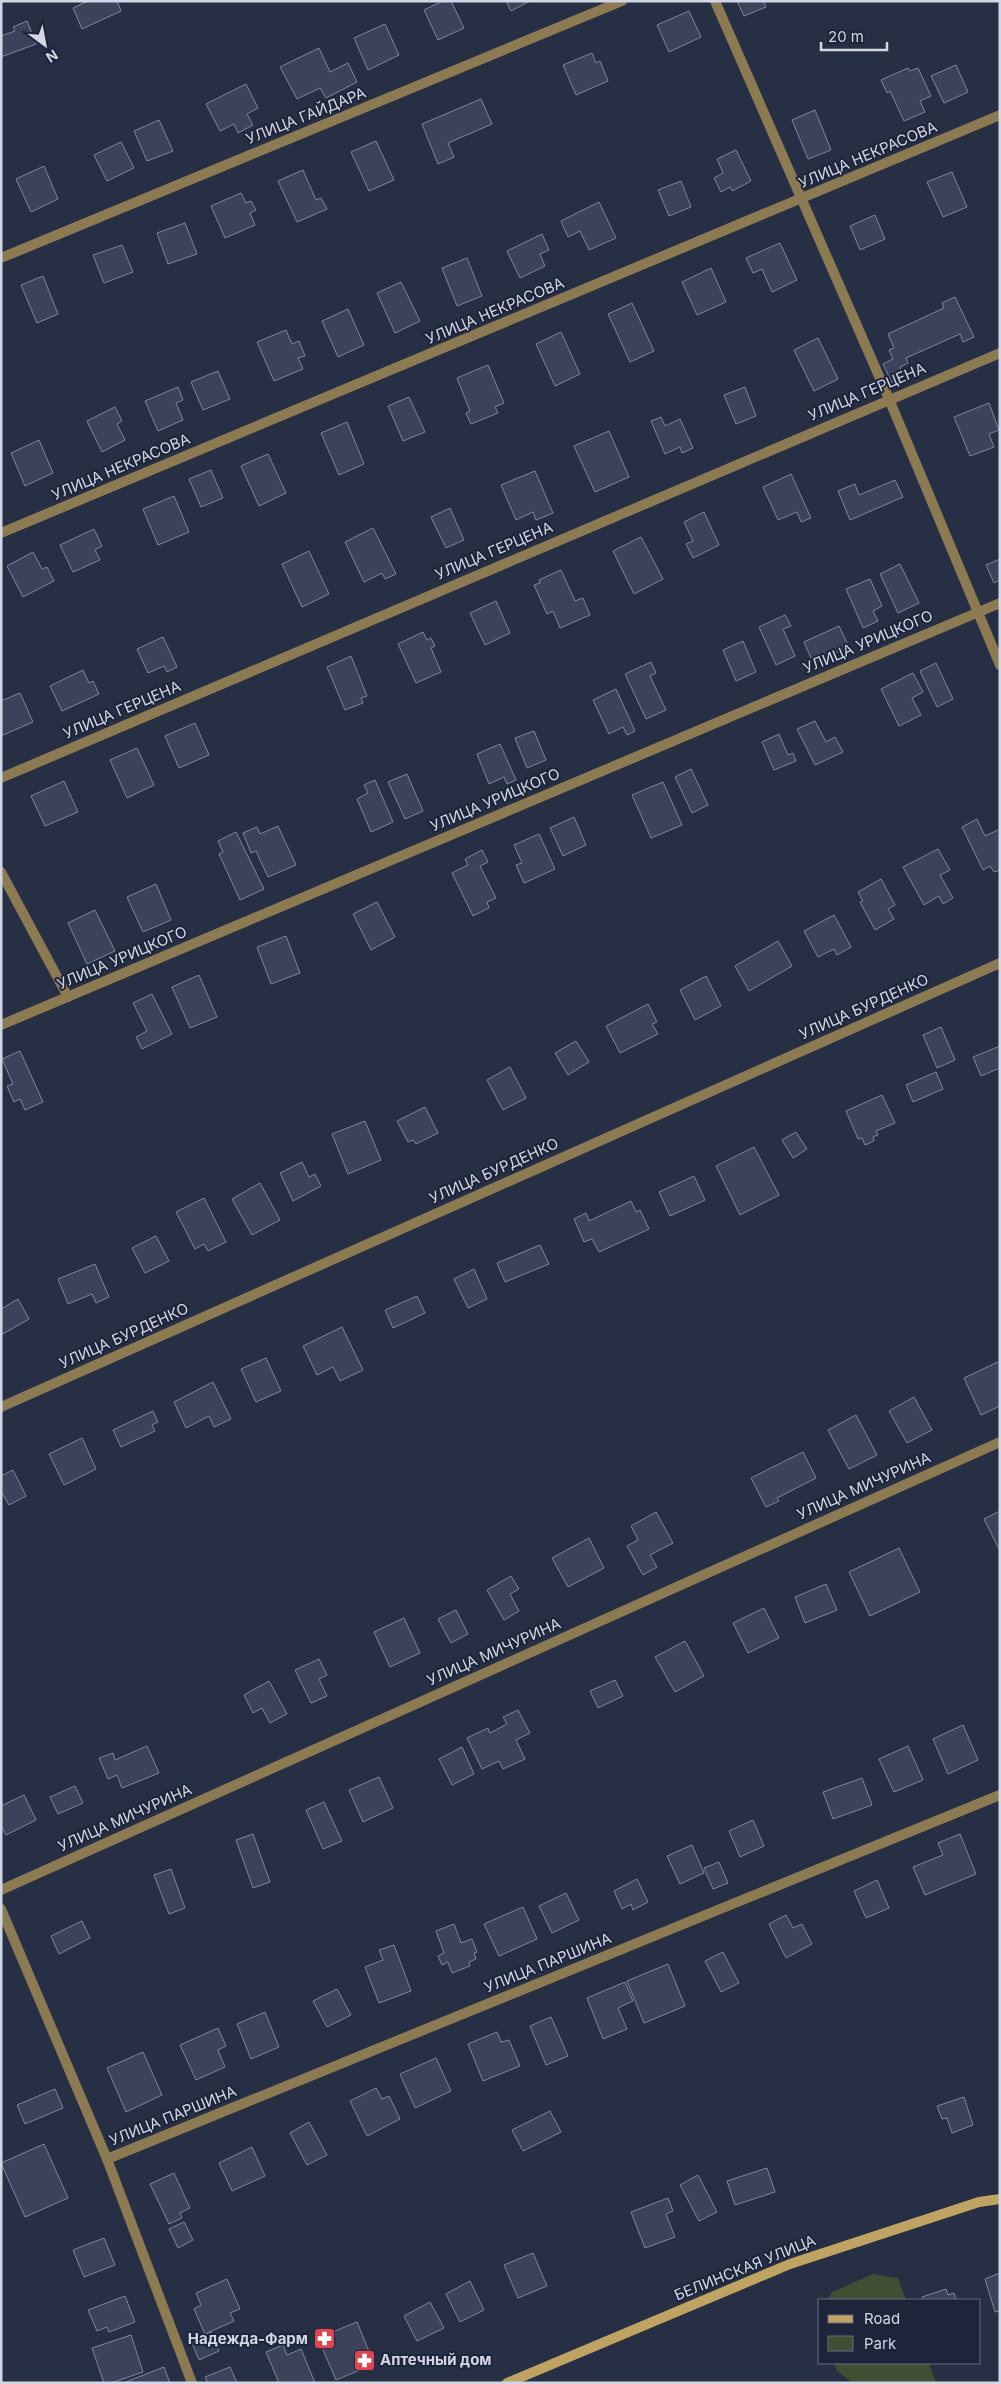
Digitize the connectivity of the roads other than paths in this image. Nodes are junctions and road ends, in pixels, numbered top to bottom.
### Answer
1 (622, 1) edge
2 (715, 1) edge
3 (1000, 115) edge
4 (801, 200) junction
5 (1, 258) edge
6 (1000, 353) edge
7 (889, 399) junction
8 (1, 533) edge
9 (1000, 603) edge
10 (978, 612) junction
11 (1000, 665) edge
12 (1, 778) edge
13 (1, 872) edge
14 (1000, 963) edge
15 (68, 997) junction
16 (1, 1025) edge
17 (1, 1407) edge
18 (1000, 1442) edge
19 (1000, 1794) edge
20 (1, 1890) edge
21 (1, 1909) edge
22 (107, 2159) junction
23 (1000, 2199) edge
24 (192, 2383) edge
25 (508, 2383) edge

1 - 5 street, УЛИЦА ГАЙДАРА
2 - 4 street
3 - 4 street, УЛИЦА НЕКРАСОВА
4 - 7 street
4 - 8 street, УЛИЦА НЕКРАСОВА
6 - 7 street, УЛИЦА ГЕРЦЕНА
7 - 10 street
7 - 12 street, УЛИЦА ГЕРЦЕНА
9 - 10 street, УЛИЦА УРИЦКОГО
10 - 11 street
10 - 15 street, УЛИЦА УРИЦКОГО
13 - 15 street
14 - 17 street, УЛИЦА БУРДЕНКО
15 - 16 street, УЛИЦА УРИЦКОГО
18 - 20 street, УЛИЦА МИЧУРИНА
19 - 22 street, УЛИЦА ПАРШИНА
21 - 22 street
22 - 24 street
23 - 25 main road, БЕЛИНСКАЯ УЛИЦА

